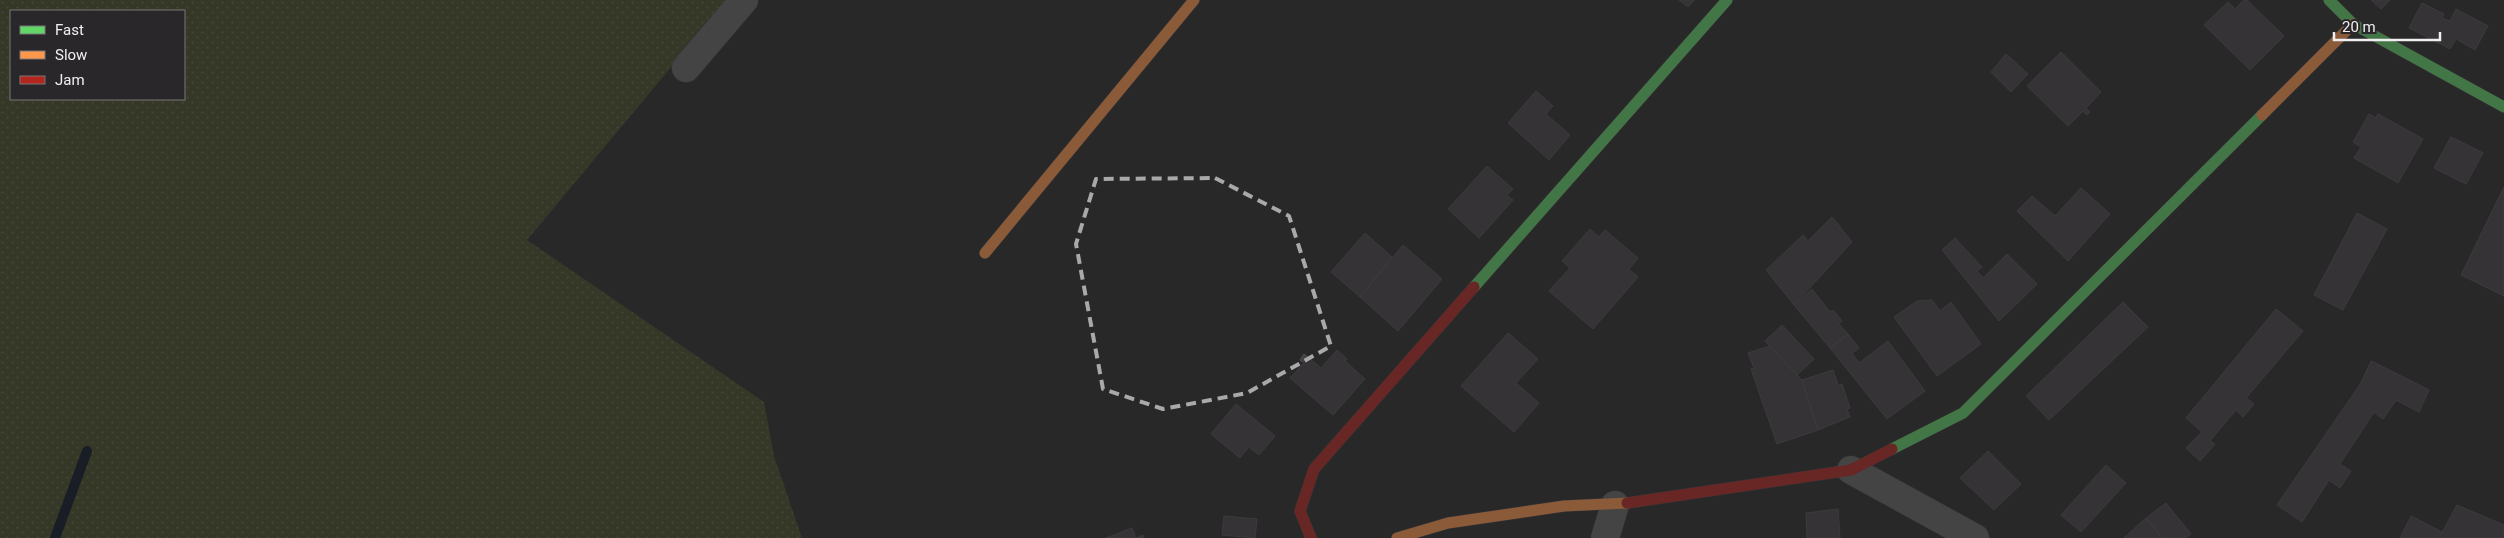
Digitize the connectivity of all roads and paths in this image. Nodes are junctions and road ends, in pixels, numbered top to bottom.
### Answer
1 (744, 0) edge
2 (1194, 0) edge
3 (1727, 0) edge
4 (2328, 0) edge
5 (2353, 24) junction
6 (686, 68) dead end
7 (2504, 107) edge
8 (985, 253) dead end
9 (1851, 470) junction
10 (1615, 505) junction
11 (1311, 538) edge
12 (1397, 538) edge
13 (1606, 538) edge
14 (1975, 538) edge

1 - 6 street
2 - 8 street
3 - 11 street
4 - 5 street
5 - 7 street
5 - 9 street
9 - 10 street
9 - 14 street
10 - 12 street
10 - 13 street

